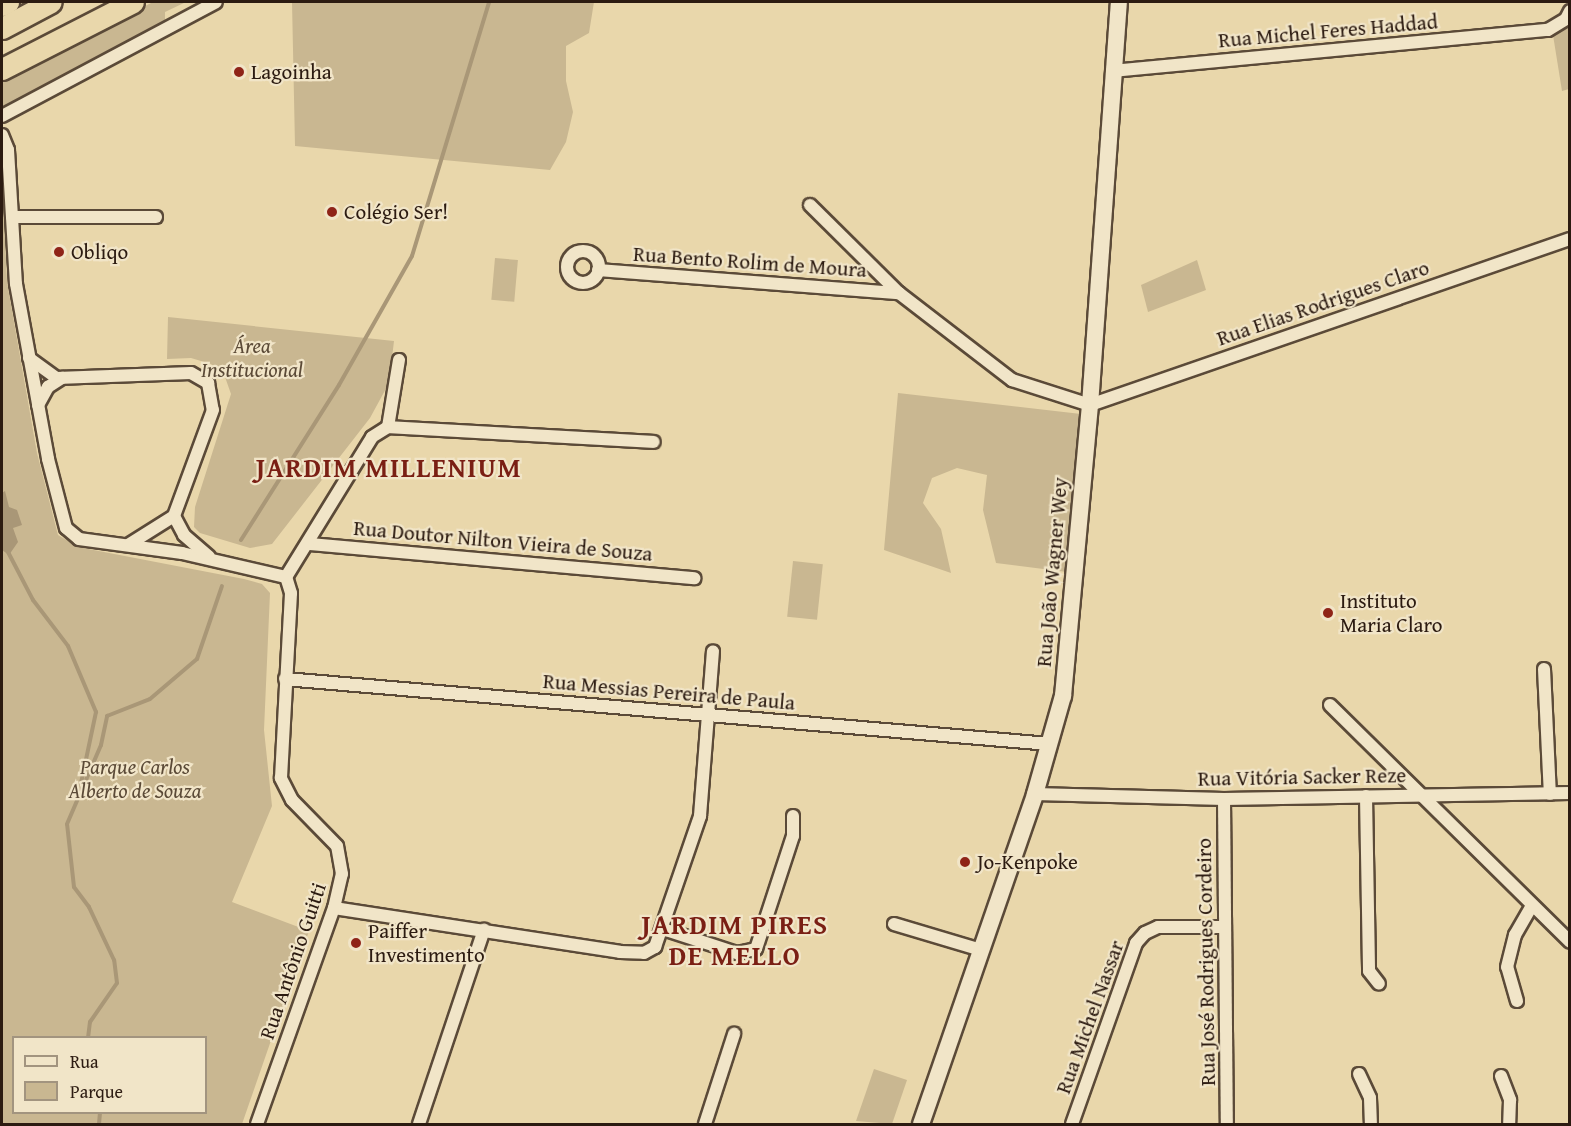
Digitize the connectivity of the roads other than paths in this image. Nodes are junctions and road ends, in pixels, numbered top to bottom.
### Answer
1 (8, 2) edge
2 (51, 2) edge
3 (106, 2) edge
4 (133, 2) edge
5 (216, 2) edge
6 (1119, 2) edge
7 (2, 5) edge
8 (1569, 11) edge
9 (2, 28) edge
10 (37, 51) junction
11 (2, 69) edge
12 (1112, 72) junction
13 (2, 116) edge
14 (2, 135) edge
15 (810, 205) dead end
16 (12, 217) junction
17 (156, 217) dead end
18 (1569, 239) edge
19 (598, 270) dead end
20 (899, 293) junction
21 (29, 358) junction
22 (399, 360) dead end
23 (62, 378) junction
24 (38, 405) junction
25 (1090, 405) junction
26 (388, 427) junction
27 (654, 442) dead end
28 (174, 516) junction
29 (310, 544) junction
30 (127, 545) junction
31 (212, 559) junction
32 (286, 577) junction
33 (694, 578) dead end
34 (713, 652) dead end
35 (1544, 669) dead end
36 (285, 680) junction
37 (1330, 705) dead end
38 (710, 714) junction
39 (1050, 744) junction
40 (1569, 793) edge
41 (1035, 794) junction
42 (1550, 794) junction
43 (1366, 796) junction
44 (1420, 796) junction
45 (1224, 799) junction
46 (793, 816) dead end
47 (1532, 905) junction
48 (334, 908) junction
49 (894, 924) dead end
50 (1224, 927) junction
51 (663, 929) junction
52 (484, 930) junction
53 (1569, 942) edge
54 (981, 951) junction
55 (1378, 984) dead end
56 (1517, 1000) dead end
57 (734, 1034) dead end
58 (1359, 1074) dead end
59 (1501, 1076) dead end
60 (257, 1125) edge
61 (419, 1125) edge
62 (705, 1125) edge
63 (921, 1125) edge
64 (1072, 1125) edge
65 (1227, 1125) edge
66 (1371, 1125) edge
67 (1509, 1125) edge

1 - 7 highway
2 - 9 highway
3 - 10 highway
4 - 10 highway
5 - 13 street
6 - 12 main road, Rua João Wagner Wey
8 - 12 street, Rua Michel Feres Haddad
10 - 11 highway
12 - 25 main road, Rua João Wagner Wey
14 - 16 street
15 - 20 street
16 - 17 street
16 - 21 street
18 - 25 street, Rua Elias Rodrigues Claro
19 - 20 street, Rua Bento Rolim de Moura
20 - 25 street
21 - 23 street
21 - 24 street
22 - 26 street
23 - 24 street
23 - 28 street
24 - 30 street
25 - 39 main road, Rua João Wagner Wey
26 - 27 street
26 - 29 street
28 - 30 street
28 - 31 street
29 - 32 street
29 - 33 street, Rua Doutor Nilton Vieira de Souza
30 - 31 street
31 - 32 street
32 - 36 street, Rua Antônio Guitti
34 - 38 street
35 - 42 street
36 - 38 street, Rua Messias Pereira de Paula
36 - 48 street, Rua Antônio Guitti
37 - 44 street
38 - 39 street, Rua Messias Pereira de Paula
38 - 51 street
39 - 41 main road, Rua João Wagner Wey
40 - 42 street, Rua Vitória Sacker Reze
41 - 45 street, Rua Vitória Sacker Reze
41 - 54 main road, Rua João Wagner Wey
42 - 44 street, Rua Vitória Sacker Reze
43 - 44 street, Rua Vitória Sacker Reze
43 - 45 street, Rua Vitória Sacker Reze
43 - 55 street
44 - 47 street
45 - 50 street, Rua José Rodrigues Cordeiro
46 - 51 street
47 - 53 street
47 - 56 street
48 - 52 street
48 - 60 street, Rua Antônio Guitti
49 - 54 street
50 - 64 street, Rua Michel Nassar
50 - 65 street, Rua José Rodrigues Cordeiro
51 - 52 street
52 - 61 street
54 - 63 main road, Rua João Wagner Wey
57 - 62 street
58 - 66 street
59 - 67 street

